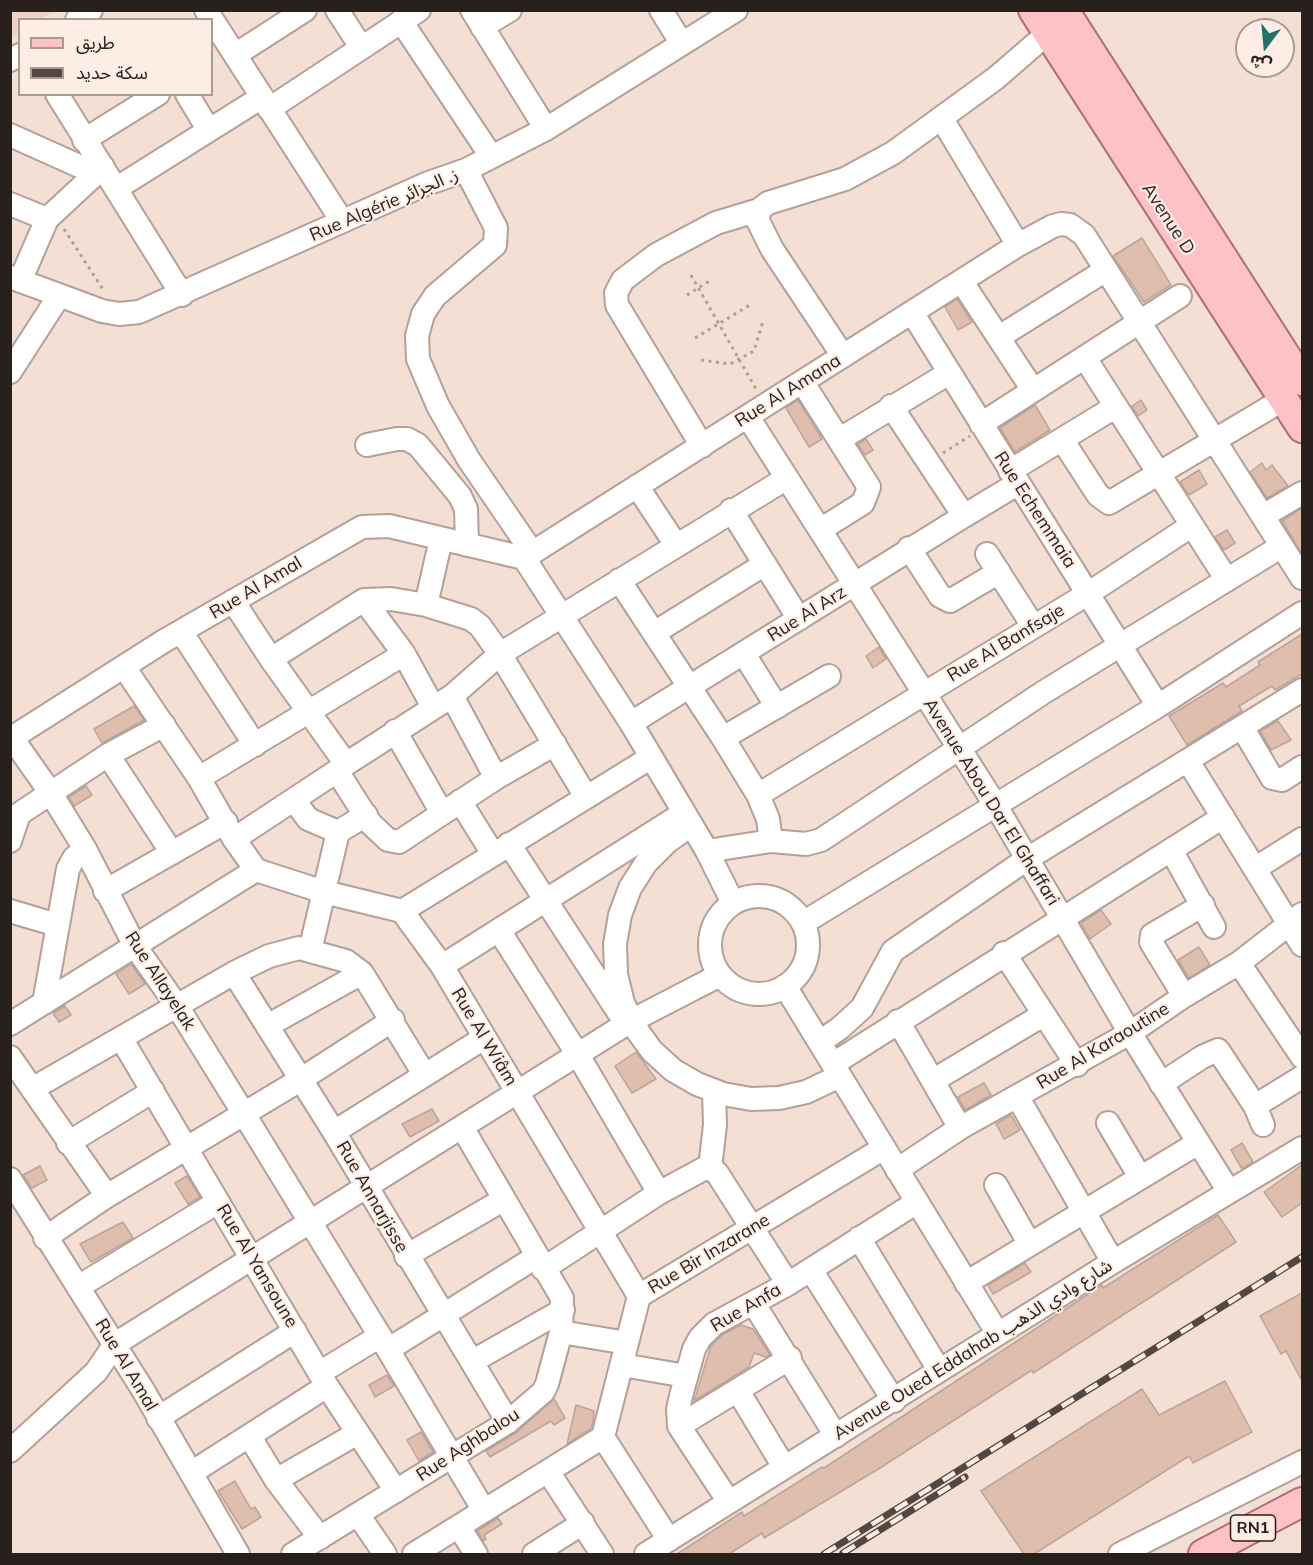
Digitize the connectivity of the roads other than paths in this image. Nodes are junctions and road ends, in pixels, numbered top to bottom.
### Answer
1 (337, 10) edge
2 (510, 10) edge
3 (661, 10) edge
4 (736, 11) edge
5 (293, 14) edge
6 (410, 16) edge
7 (1048, 18) edge
8 (477, 19) edge
9 (213, 25) edge
10 (682, 45) junction
11 (361, 47) junction
12 (235, 55) junction
13 (58, 96) edge
14 (188, 96) edge
15 (143, 98) edge
16 (265, 103) junction
17 (942, 119) junction
18 (208, 129) junction
19 (546, 129) junction
20 (10, 135) edge
21 (84, 140) junction
22 (491, 156) junction
23 (466, 170) junction
24 (100, 171) junction
25 (117, 188) junction
26 (10, 204) edge
27 (759, 210) junction
28 (46, 219) junction
29 (342, 221) junction
30 (1018, 245) junction
31 (1106, 270) junction
32 (15, 279) edge
33 (962, 282) junction
34 (182, 295) junction
35 (59, 296) junction
36 (1180, 296) dead end
37 (913, 314) junction
38 (1140, 322) junction
39 (999, 337) junction
40 (843, 356) junction
41 (1085, 358) junction
42 (14, 362) edge
43 (949, 373) junction
44 (1296, 379) edge
45 (803, 383) junction
46 (1033, 390) junction
47 (891, 406) junction
48 (1115, 407) junction
49 (757, 411) junction
50 (982, 425) junction
51 (1302, 428) edge
52 (840, 439) junction
53 (1214, 439) junction
54 (1063, 441) junction
55 (367, 445) dead end
56 (702, 446) junction
57 (1158, 474) junction
58 (787, 478) junction
59 (1013, 478) junction
60 (637, 486) junction
61 (490, 493) junction
62 (1302, 493) edge
63 (958, 507) junction
64 (466, 509) junction
65 (731, 510) junction
66 (1263, 516) junction
67 (1191, 526) junction
68 (820, 530) junction
69 (441, 539) junction
70 (467, 545) junction
71 (676, 545) junction
72 (1282, 546) junction
73 (909, 548) junction
74 (528, 555) junction
75 (765, 564) junction
76 (1302, 578) edge
77 (619, 580) junction
78 (1227, 580) junction
79 (855, 583) junction
80 (1089, 592) junction
81 (364, 600) junction
82 (233, 601) junction
83 (426, 605) junction
84 (1302, 613) edge
85 (562, 616) junction
86 (799, 619) junction
87 (1033, 626) junction
88 (182, 633) junction
89 (654, 633) junction
90 (1122, 645) junction
91 (404, 654) junction
92 (500, 654) junction
93 (744, 654) junction
94 (271, 659) junction
95 (124, 667) junction
96 (829, 676) dead end
97 (690, 687) junction
98 (1302, 690) edge
99 (923, 692) junction
100 (443, 702) junction
101 (1158, 706) junction
102 (777, 707) junction
103 (310, 711) junction
104 (631, 723) junction
105 (164, 725) junction
106 (1242, 727) junction
107 (395, 731) junction
108 (723, 738) junction
109 (11, 739) edge
110 (255, 744) junction
111 (555, 744) junction
112 (958, 748) junction
113 (108, 755) junction
114 (650, 758) junction
115 (1188, 761) junction
116 (342, 767) junction
117 (1302, 767) edge
118 (199, 777) junction
119 (496, 778) junction
120 (50, 792) junction
121 (585, 795) junction
122 (758, 795) junction
123 (294, 800) junction
124 (996, 806) junction
125 (451, 807) junction
126 (366, 815) junction
127 (1223, 817) junction
128 (687, 819) junction
129 (230, 830) junction
130 (338, 832) junction
131 (1302, 839) edge
132 (10, 841) edge
133 (771, 841) junction
134 (85, 849) junction
135 (501, 849) junction
136 (1171, 850) junction
137 (707, 851) junction
138 (172, 853) junction
139 (1027, 859) junction
140 (1256, 868) junction
141 (256, 870) junction
142 (105, 891) junction
143 (324, 892) junction
144 (546, 901) junction
145 (733, 903) junction
146 (1203, 905) junction
147 (10, 911) edge
148 (402, 911) junction
149 (1295, 918) edge
150 (1063, 920) junction
151 (803, 923) junction
152 (57, 925) junction
153 (1214, 927) dead end
154 (500, 932) junction
155 (1302, 945) edge
156 (135, 946) junction
157 (310, 951) junction
158 (1004, 953) junction
159 (1239, 963) junction
160 (442, 966) junction
161 (234, 973) junction
162 (362, 973) junction
163 (720, 975) junction
164 (785, 986) junction
165 (1184, 996) junction
166 (44, 1003) junction
167 (177, 1006) junction
168 (1043, 1015) junction
169 (393, 1020) junction
170 (898, 1021) junction
171 (629, 1022) junction
172 (10, 1024) edge
173 (267, 1026) junction
174 (1130, 1033) junction
175 (121, 1038) junction
176 (484, 1038) junction
177 (820, 1042) junction
178 (578, 1055) junction
179 (10, 1057) edge
180 (1302, 1057) edge
181 (1077, 1065) junction
182 (836, 1070) junction
183 (424, 1074) junction
184 (1302, 1077) edge
185 (300, 1080) junction
186 (934, 1080) junction
187 (1161, 1084) junction
188 (32, 1089) junction
189 (153, 1091) junction
190 (714, 1091) junction
191 (517, 1093) junction
192 (1017, 1096) junction
193 (244, 1114) junction
194 (1108, 1123) dead end
195 (462, 1127) junction
196 (960, 1128) junction
197 (334, 1132) junction
198 (68, 1143) junction
199 (1198, 1143) junction
200 (186, 1147) junction
201 (884, 1148) junction
202 (1302, 1148) edge
203 (710, 1168) junction
204 (897, 1170) junction
205 (1140, 1177) junction
206 (10, 1179) edge
207 (996, 1185) dead end
208 (366, 1188) junction
209 (1228, 1191) junction
210 (659, 1193) junction
211 (107, 1197) junction
212 (503, 1200) junction
213 (218, 1202) junction
214 (917, 1202) junction
215 (1084, 1211) junction
216 (309, 1223) junction
217 (753, 1228) junction
218 (602, 1232) junction
219 (45, 1238) junction
220 (859, 1239) junction
221 (1029, 1243) junction
222 (406, 1256) junction
223 (251, 1259) junction
224 (1113, 1262) junction
225 (540, 1263) junction
226 (811, 1270) junction
227 (966, 1282) junction
228 (788, 1284) junction
229 (78, 1287) junction
230 (639, 1296) junction
231 (754, 1304) junction
232 (442, 1317) junction
233 (562, 1321) junction
234 (295, 1331) junction
235 (998, 1334) junction
236 (385, 1343) junction
237 (115, 1344) junction
238 (625, 1354) junction
239 (790, 1358) junction
240 (472, 1362) junction
241 (939, 1370) junction
242 (686, 1376) junction
243 (324, 1379) junction
244 (738, 1391) junction
245 (894, 1401) junction
246 (158, 1419) junction
247 (507, 1422) junction
248 (679, 1426) junction
249 (356, 1434) junction
250 (836, 1436) junction
251 (250, 1437) junction
252 (603, 1437) junction
253 (10, 1451) edge
254 (452, 1458) junction
255 (1302, 1462) edge
256 (784, 1467) junction
257 (190, 1473) junction
258 (549, 1473) junction
259 (276, 1480) junction
260 (396, 1491) junction
261 (729, 1502) junction
262 (1302, 1502) edge
263 (483, 1509) junction
264 (359, 1516) junction
265 (1302, 1522) edge
266 (583, 1523) junction
267 (459, 1527) junction
268 (320, 1539) junction
269 (669, 1540) junction
270 (238, 1554) edge
271 (293, 1554) edge
272 (385, 1554) edge
273 (414, 1554) edge
274 (476, 1554) edge
275 (534, 1554) edge
276 (602, 1554) edge
277 (646, 1554) edge
278 (1120, 1554) edge
279 (1203, 1554) edge
280 (1242, 1554) edge

1 - 11 street
2 - 8 street
3 - 10 street
4 - 10 street, Rue Algérie ز. الجزائر
5 - 12 street
6 - 11 street
6 - 22 street
7 - 17 street
7 - 44 main road, Avenue D
8 - 19 street
9 - 12 street
10 - 19 street, Rue Algérie ز. الجزائر
11 - 16 street
12 - 16 street
13 - 21 street
14 - 18 street
15 - 21 street
16 - 18 street
16 - 29 street
17 - 27 street
17 - 30 street
18 - 25 street
19 - 22 street, Rue Algérie ز. الجزائر
20 - 24 street
21 - 24 street
22 - 23 street, Rue Algérie ز. الجزائر
23 - 29 street, Rue Algérie ز. الجزائر
23 - 61 street
24 - 25 street
24 - 28 street
25 - 34 street
26 - 28 street
27 - 40 street
27 - 56 street
28 - 32 street
29 - 34 street, Rue Algérie ز. الجزائر
30 - 31 street, Rue Al Amana
30 - 33 street, Rue Al Amana
31 - 38 street
31 - 39 street
32 - 35 street, Rue Algérie ز. الجزائر
33 - 37 street, Rue Al Amana
33 - 39 street
34 - 35 street, Rue Algérie ز. الجزائر
35 - 42 street
36 - 38 street
37 - 40 street, Rue Al Amana
37 - 43 street, Rue Echemmaia
38 - 41 street
38 - 53 street
39 - 46 street
40 - 45 street, Rue Al Amana
41 - 46 street
41 - 48 street
43 - 47 street
43 - 50 street, Rue Echemmaia
44 - 51 main road, Avenue D
44 - 53 street
45 - 49 street, Rue Al Amana
45 - 52 street
46 - 50 street
47 - 52 street
47 - 63 street
48 - 54 street, Rue Al Arz
48 - 57 street
49 - 56 street, Rue Al Amana
49 - 58 street, Avenue Abou Dar El Ghaffari
50 - 59 street, Rue Echemmaia
52 - 68 street
53 - 57 street
53 - 66 street
54 - 57 street
54 - 59 street, Rue Al Arz
55 - 64 street
56 - 60 street, Rue Al Amana
57 - 67 street
58 - 65 street
58 - 68 street, Avenue Abou Dar El Ghaffari
59 - 63 street, Rue Al Arz
59 - 80 street, Rue Echemmaia
60 - 71 street
60 - 74 street, Rue Al Amana
61 - 64 street
61 - 74 street
62 - 66 street
63 - 73 street, Rue Al Arz
64 - 70 street
65 - 71 street
65 - 75 street
66 - 72 street
67 - 78 street
67 - 80 street, Rue Al Banfsaje
68 - 79 street, Avenue Abou Dar El Ghaffari
69 - 70 street, Rue Al Amal
69 - 82 street, Rue Al Amal
69 - 83 street
70 - 74 street, Rue Al Amal
71 - 77 street
72 - 76 street
72 - 78 street
73 - 79 street, Rue Al Arz
73 - 87 street
74 - 85 street
75 - 86 street
75 - 89 street
77 - 85 street
77 - 89 street
78 - 90 street
79 - 86 street, Rue Al Arz
79 - 99 street, Avenue Abou Dar El Ghaffari
80 - 87 street, Rue Al Banfsaje
80 - 90 street, Rue Echemmaia
81 - 83 street
81 - 91 street
81 - 94 street
82 - 88 street, Rue Al Amal
82 - 94 street
83 - 92 street
84 - 101 street
85 - 92 street
85 - 104 street
86 - 93 street, Rue Al Arz
87 - 99 street, Rue Al Banfsaje
88 - 95 street, Rue Al Amal
88 - 110 street
89 - 97 street
90 - 101 street, Rue Echemmaia
90 - 112 street
91 - 100 street
91 - 103 street
92 - 100 street
92 - 111 street
93 - 97 street, Rue Al Arz
93 - 102 street
94 - 103 street
95 - 105 street
95 - 109 street, Rue Al Amal
96 - 102 street
97 - 104 street, Rue Al Arz
97 - 108 street
98 - 106 street
99 - 112 street, Avenue Abou Dar El Ghaffari
99 - 122 street, Rue Al Banfsaje
100 - 107 street
100 - 119 street
101 - 124 street
102 - 108 street
103 - 110 street
103 - 116 street
104 - 114 street
105 - 113 street
105 - 118 street
106 - 115 street
106 - 117 street
107 - 116 street
107 - 125 street
108 - 122 street
109 - 120 street, Rue Allayelak
110 - 118 street
111 - 119 street
111 - 121 street
112 - 124 street, Avenue Abou Dar El Ghaffari
112 - 133 street
113 - 120 street
113 - 138 street
114 - 121 street
114 - 128 street
115 - 127 street
115 - 139 street
116 - 123 street
116 - 126 street
118 - 129 street
119 - 125 street
120 - 132 street
120 - 134 street, Rue Allayelak
121 - 135 street
122 - 133 street
123 - 129 street
123 - 130 street
124 - 139 street, Avenue Abou Dar El Ghaffari
124 - 151 street
125 - 126 street
125 - 135 street
126 - 130 street
127 - 136 street
127 - 140 street
128 - 137 street
128 - 144 street
128 - 171 street
129 - 138 street
129 - 141 street
130 - 143 street
131 - 140 street
133 - 137 street
134 - 142 street, Rue Allayelak
134 - 152 street
135 - 144 street
135 - 148 street
136 - 146 street
136 - 150 street
137 - 145 street
138 - 142 street
139 - 150 street, Avenue Abou Dar El Ghaffari
139 - 177 street
140 - 149 street
141 - 143 street
141 - 156 street
142 - 156 street, Rue Allayelak
143 - 148 street
143 - 157 street
144 - 154 street
144 - 171 street
145 - 151 street
145 - 163 street
146 - 153 street
146 - 165 street
147 - 152 street
148 - 160 street, Rue Al Wiâm
149 - 155 street
149 - 159 street, Rue Al Karaoutine
150 - 158 street
150 - 174 street, Avenue Abou Dar El Ghaffari
151 - 164 street
152 - 166 street
154 - 160 street
154 - 178 street
156 - 166 street
156 - 167 street, Rue Allayelak
157 - 161 street
157 - 162 street
158 - 168 street
158 - 170 street
159 - 165 street, Rue Al Karaoutine
159 - 180 street
160 - 176 street, Rue Al Wiâm
161 - 167 street
161 - 173 street, Rue Annarjisse
162 - 169 street
162 - 173 street
163 - 164 street
163 - 171 street
164 - 177 street
165 - 174 street, Rue Al Karaoutine
166 - 172 street
167 - 175 street
167 - 193 street, Rue Allayelak
168 - 181 street
168 - 186 street
169 - 183 street
169 - 185 street
170 - 182 street
170 - 186 street
171 - 178 street
171 - 190 street
173 - 185 street, Rue Annarjisse
174 - 181 street, Rue Al Karaoutine
174 - 187 street, Avenue Abou Dar El Ghaffari
175 - 188 street
175 - 189 street, Rue Al Yansoune
176 - 183 street
176 - 191 street, Rue Al Wiâm
177 - 182 street
178 - 191 street
178 - 210 street
179 - 188 street
181 - 192 street, Rue Al Karaoutine
182 - 190 street
182 - 201 street
183 - 197 street
184 - 187 street
185 - 193 street
185 - 197 street, Rue Annarjisse
186 - 196 street
187 - 199 street, Avenue Abou Dar El Ghaffari
188 - 198 street
189 - 198 street
189 - 200 street, Rue Al Yansoune
190 - 203 street
191 - 195 street
191 - 218 street, Rue Al Wiâm
192 - 196 street, Rue Al Karaoutine
192 - 215 street
193 - 200 street
193 - 216 street, Rue Allayelak
194 - 205 street
195 - 208 street
195 - 212 street
196 - 204 street, Rue Al Karaoutine
197 - 208 street, Rue Annarjisse
198 - 211 street
199 - 205 street
199 - 209 street, Avenue Abou Dar El Ghaffari
200 - 211 street
200 - 213 street, Rue Al Yansoune
201 - 204 street
201 - 217 street, Rue Bir Inzarane
202 - 209 street, Avenue Oued Eddahab شارع وادي الذهب
203 - 210 street
203 - 217 street
204 - 214 street
205 - 215 street
206 - 219 street, Rue Al Amal
207 - 221 street
208 - 216 street
208 - 222 street, Rue Annarjisse
209 - 224 street, Avenue Oued Eddahab شارع وادي الذهب
210 - 218 street
211 - 219 street
212 - 222 street
212 - 225 street
213 - 223 street, Rue Al Yansoune
213 - 229 street
214 - 220 street, Rue Anfa
214 - 227 street
215 - 221 street
215 - 224 street
216 - 223 street
216 - 236 street, Rue Allayelak
217 - 228 street
217 - 230 street, Rue Bir Inzarane
218 - 225 street
218 - 230 street, Rue Al Wiâm
219 - 229 street, Rue Al Amal
220 - 226 street, Rue Anfa
220 - 241 street
221 - 227 street
222 - 232 street, Rue Annarjisse
223 - 234 street, Rue Al Yansoune
223 - 237 street
224 - 235 street, Avenue Oued Eddahab شارع وادي الذهب
225 - 232 street
225 - 233 street
226 - 228 street, Rue Anfa
226 - 245 street
227 - 235 street
228 - 231 street, Rue Anfa
229 - 237 street, Rue Al Amal
230 - 238 street, Rue Bir Inzarane
231 - 239 street
231 - 242 street, Rue Anfa
232 - 236 street
232 - 240 street, Rue Annarjisse
233 - 238 street
233 - 240 street
233 - 247 street, Rue Aghbalou
234 - 243 street, Rue Al Yansoune
234 - 246 street
235 - 241 street, Avenue Oued Eddahab شارع وادي الذهب
236 - 243 street
236 - 254 street, Rue Allayelak
237 - 246 street, Rue Al Amal
237 - 253 street
238 - 242 street
238 - 252 street, Rue Bir Inzarane
239 - 244 street
239 - 250 street
240 - 247 street, Rue Annarjisse
241 - 245 street, Avenue Oued Eddahab شارع وادي الذهب
242 - 248 street, Rue Anfa
243 - 249 street, Rue Al Yansoune
243 - 251 street
244 - 248 street
244 - 256 street
245 - 250 street, Avenue Oued Eddahab شارع وادي الذهب
246 - 257 street, Rue Al Amal
247 - 254 street, Rue Aghbalou
248 - 261 street
249 - 259 street
249 - 260 street, Rue Al Yansoune
250 - 256 street, Avenue Oued Eddahab شارع وادي الذهب
251 - 257 street
251 - 259 street
252 - 258 street
252 - 269 street
254 - 260 street, Rue Aghbalou
254 - 263 street, Rue Allayelak
255 - 278 street
256 - 261 street, Avenue Oued Eddahab شارع وادي الذهب
257 - 270 street, Rue Al Amal
258 - 263 street
258 - 266 street
259 - 268 street
260 - 264 street, Rue Aghbalou
261 - 269 street, Avenue Oued Eddahab شارع وادي الذهب
262 - 279 main road, RN1
263 - 267 street
264 - 268 street, Rue Aghbalou
264 - 272 street
265 - 280 main road, RN1
266 - 275 street
266 - 276 street
267 - 273 street
267 - 274 street
268 - 271 street, Rue Aghbalou
269 - 277 street, Avenue Oued Eddahab شارع وادي الذهب

